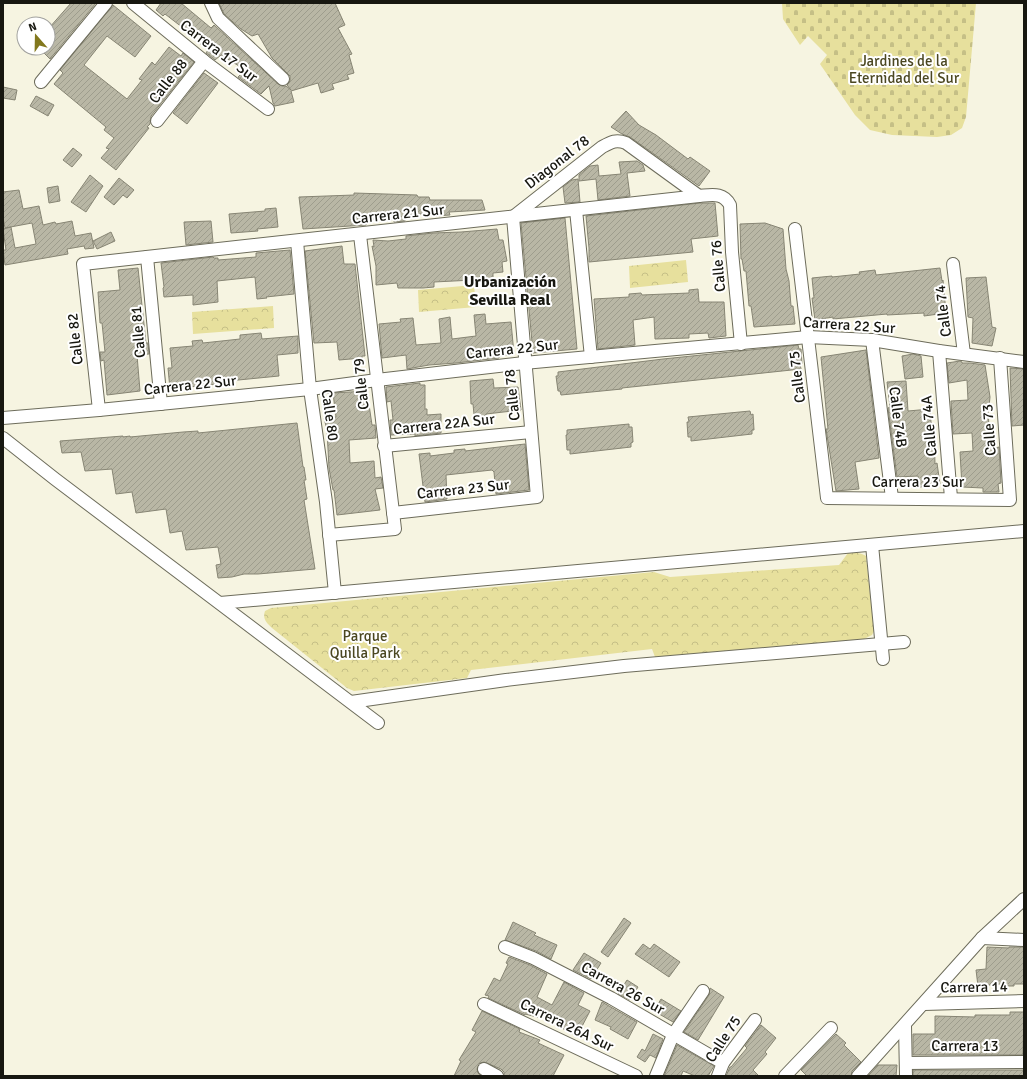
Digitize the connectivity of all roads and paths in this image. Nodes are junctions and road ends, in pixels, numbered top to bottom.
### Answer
1 (106, 3) edge
2 (133, 3) edge
3 (211, 3) edge
4 (204, 61) junction
5 (283, 79) dead end
6 (41, 82) dead end
7 (268, 109) dead end
8 (157, 121) dead end
9 (716, 195) joint
10 (699, 196) junction
11 (576, 210) junction
12 (512, 218) junction
13 (795, 229) dead end
14 (360, 235) junction
15 (297, 241) junction
16 (147, 257) junction
17 (83, 264) joint
18 (953, 264) dead end
19 (808, 337) junction
20 (872, 340) junction
21 (741, 344) junction
22 (939, 351) junction
23 (964, 354) junction
24 (591, 358) junction
25 (1000, 358) junction
26 (1024, 362) edge
27 (524, 363) junction
28 (377, 380) junction
29 (310, 389) junction
30 (161, 404) junction
31 (99, 410) junction
32 (3, 418) edge
33 (531, 432) junction
34 (3, 438) edge
35 (384, 446) junction
36 (537, 497) joint
37 (827, 498) joint
38 (892, 498) junction
39 (951, 498) junction
40 (1010, 500) joint
41 (393, 512) junction
42 (1024, 531) edge
43 (329, 535) junction
44 (872, 545) junction
45 (334, 593) junction
46 (220, 604) junction
47 (904, 642) dead end
48 (882, 644) junction
49 (883, 659) dead end
50 (351, 702) junction
51 (378, 723) dead end
52 (1024, 899) edge
53 (982, 938) junction
54 (1024, 940) edge
55 (505, 947) dead end
56 (703, 990) dead end
57 (1024, 1001) edge
58 (484, 1004) dead end
59 (924, 1004) junction
60 (755, 1020) dead end
61 (904, 1026) junction
62 (831, 1028) dead end
63 (673, 1035) junction
64 (1024, 1062) edge
65 (723, 1063) junction
66 (906, 1063) junction
67 (484, 1069) dead end
68 (791, 1074) edge
69 (497, 1076) edge
70 (636, 1076) edge
71 (656, 1076) edge
72 (718, 1076) edge
73 (858, 1076) edge
74 (906, 1076) edge

1 - 6 street
2 - 4 street, Carrera 17 Sur
3 - 5 street
4 - 7 street, Carrera 17 Sur
4 - 8 street, Calle 88
9 - 10 street, Carrera 21 Sur
9 - 21 street, Calle 76
10 - 11 street, Carrera 21 Sur
10 - 12 street, Diagonal 78
11 - 12 street, Carrera 21 Sur
11 - 24 street
12 - 14 street, Carrera 21 Sur
12 - 27 street, Calle 78
13 - 19 street, Calle 75
14 - 15 street, Carrera 21 Sur
14 - 28 street, Calle 79
15 - 16 street, Carrera 21 Sur
15 - 29 street, Calle 80
16 - 17 street, Carrera 21 Sur
16 - 30 street, Calle 81
17 - 31 street, Calle 82
18 - 23 street, Calle 74
19 - 20 street, Carrera 22 Sur
19 - 21 street, Carrera 22 Sur
19 - 37 street, Calle 75
20 - 22 street, Carrera 22 Sur
20 - 38 street, Calle 74B
21 - 24 street, Carrera 22 Sur
22 - 23 street, Carrera 22 Sur
22 - 39 street, Calle 74A
23 - 25 street, Carrera 22 Sur
24 - 27 street, Carrera 22 Sur
25 - 26 street, Carrera 22 Sur
25 - 40 street, Calle 73
27 - 28 street, Carrera 22 Sur
27 - 33 street, Calle 78
28 - 29 street, Carrera 22 Sur
28 - 35 street, Calle 79
29 - 30 street, Carrera 22 Sur
29 - 43 street, Calle 80
30 - 31 street, Carrera 22 Sur
31 - 32 street, Carrera 22 Sur
33 - 35 street, Carrera 22A Sur
33 - 36 street, Calle 78
34 - 46 street
35 - 41 street, Calle 79
36 - 41 street, Carrera 23 Sur
37 - 38 street, Carrera 23 Sur
38 - 39 street, Carrera 23 Sur
39 - 40 street, Carrera 23 Sur
41 - 43 street, Calle 79
42 - 44 street
43 - 45 street, Calle 80
44 - 45 street
44 - 48 street
45 - 46 street
46 - 50 street
47 - 48 street
48 - 49 street
48 - 50 street
50 - 51 street
52 - 53 street
53 - 54 street
53 - 59 street
55 - 63 street, Carrera 26 Sur
56 - 63 street
57 - 59 street, Carrera 14
58 - 70 street, Carrera 26A Sur
59 - 61 street
60 - 65 street, Calle 75
61 - 66 street
61 - 73 street
62 - 68 street
63 - 65 street, Carrera 26 Sur
63 - 71 street
64 - 66 street, Carrera 13
65 - 72 street, Calle 75
66 - 74 street
67 - 69 street

